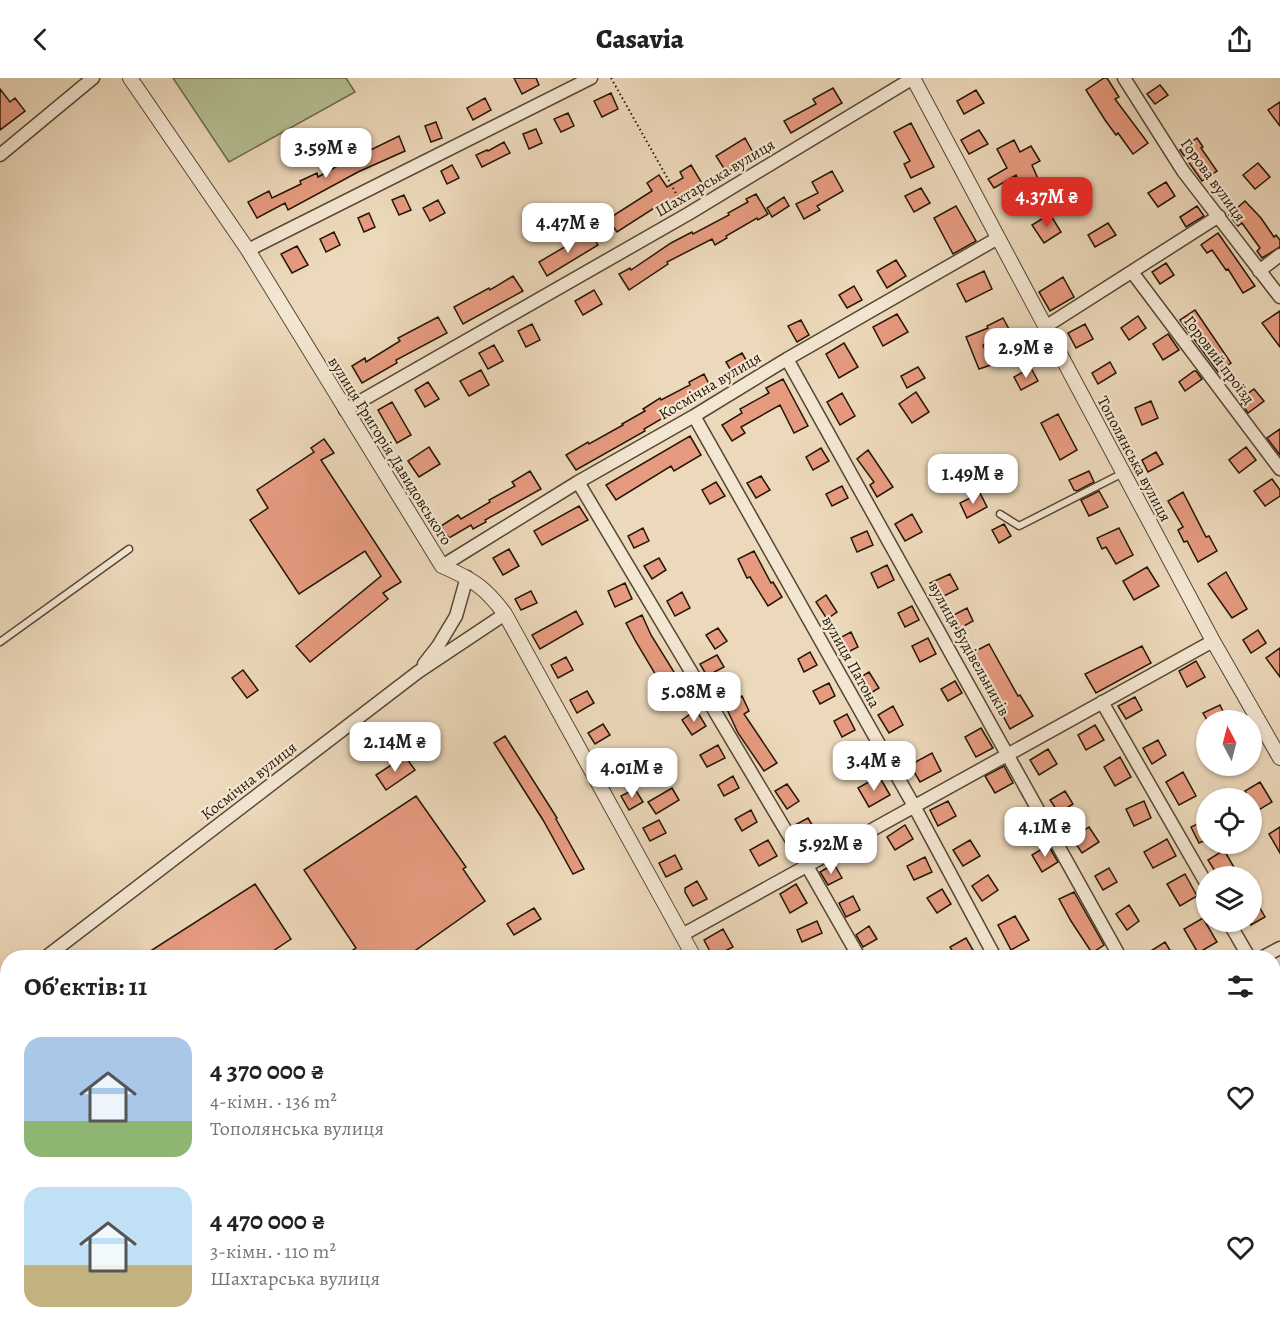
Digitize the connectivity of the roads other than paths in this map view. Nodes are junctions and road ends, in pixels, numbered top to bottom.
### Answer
1 (93, 78) edge
2 (591, 78) edge
3 (913, 78) edge
4 (1124, 78) edge
5 (135, 81) edge
6 (570, 82) edge
7 (0, 155) edge
8 (1219, 216) junction
9 (998, 238) junction
10 (248, 250) junction
11 (1280, 255) edge
12 (1132, 272) junction
13 (1259, 272) junction
14 (1280, 297) edge
15 (1045, 327) junction
16 (787, 359) junction
17 (345, 410) junction
18 (694, 416) junction
19 (1280, 469) edge
20 (1123, 473) junction
21 (578, 482) junction
22 (1000, 514) dead end
23 (129, 549) dead end
24 (442, 566) junction
25 (467, 576) junction
26 (505, 614) junction
27 (1213, 641) junction
28 (0, 642) edge
29 (418, 672) junction
30 (1102, 702) junction
31 (1008, 754) junction
32 (1280, 758) edge
33 (914, 806) junction
34 (807, 866) junction
35 (1196, 866) edge
36 (1234, 932) edge
37 (682, 935) junction
38 (55, 950) edge
39 (690, 950) edge
40 (855, 950) edge
41 (991, 950) edge
42 (1116, 950) edge
43 (1245, 950) edge

1 - 7 street
2 - 6 street
3 - 9 street, Тополянська вулиця
3 - 17 street, Шахтарська вулиця
4 - 8 street, Горова вулиця
5 - 10 street, вулиця Григорія Давидовського
6 - 10 street
8 - 12 street
8 - 13 street, Горова вулиця
9 - 15 street, Тополянська вулиця
9 - 16 street, Космічна вулиця
10 - 17 street, вулиця Григорія Давидовського
11 - 13 street
12 - 15 street
12 - 19 street, Горовий проїзд
13 - 14 street, Горова вулиця
15 - 20 street, Тополянська вулиця
16 - 18 street, Космічна вулиця
16 - 31 street, вулиця Будівельників
17 - 24 street, вулиця Григорія Давидовського
18 - 21 street, Космічна вулиця
18 - 33 street, вулиця Патона
20 - 22 lane
20 - 27 street, Тополянська вулиця
21 - 24 street, Космічна вулиця
21 - 34 street
23 - 28 lane
24 - 25 street, вулиця Григорія Давидовського
25 - 26 street, вулиця Григорія Давидовського
25 - 29 street
26 - 29 street, Космічна вулиця
26 - 37 street, вулиця Григорія Давидовського
27 - 30 street
27 - 32 street, Тополянська вулиця
29 - 38 street, Космічна вулиця
30 - 31 street
30 - 35 street
31 - 33 street
31 - 42 street, вулиця Будівельників
33 - 34 street
33 - 41 street, вулиця Патона
34 - 37 street
34 - 40 street
36 - 43 street
37 - 39 street, вулиця Григорія Давидовського

